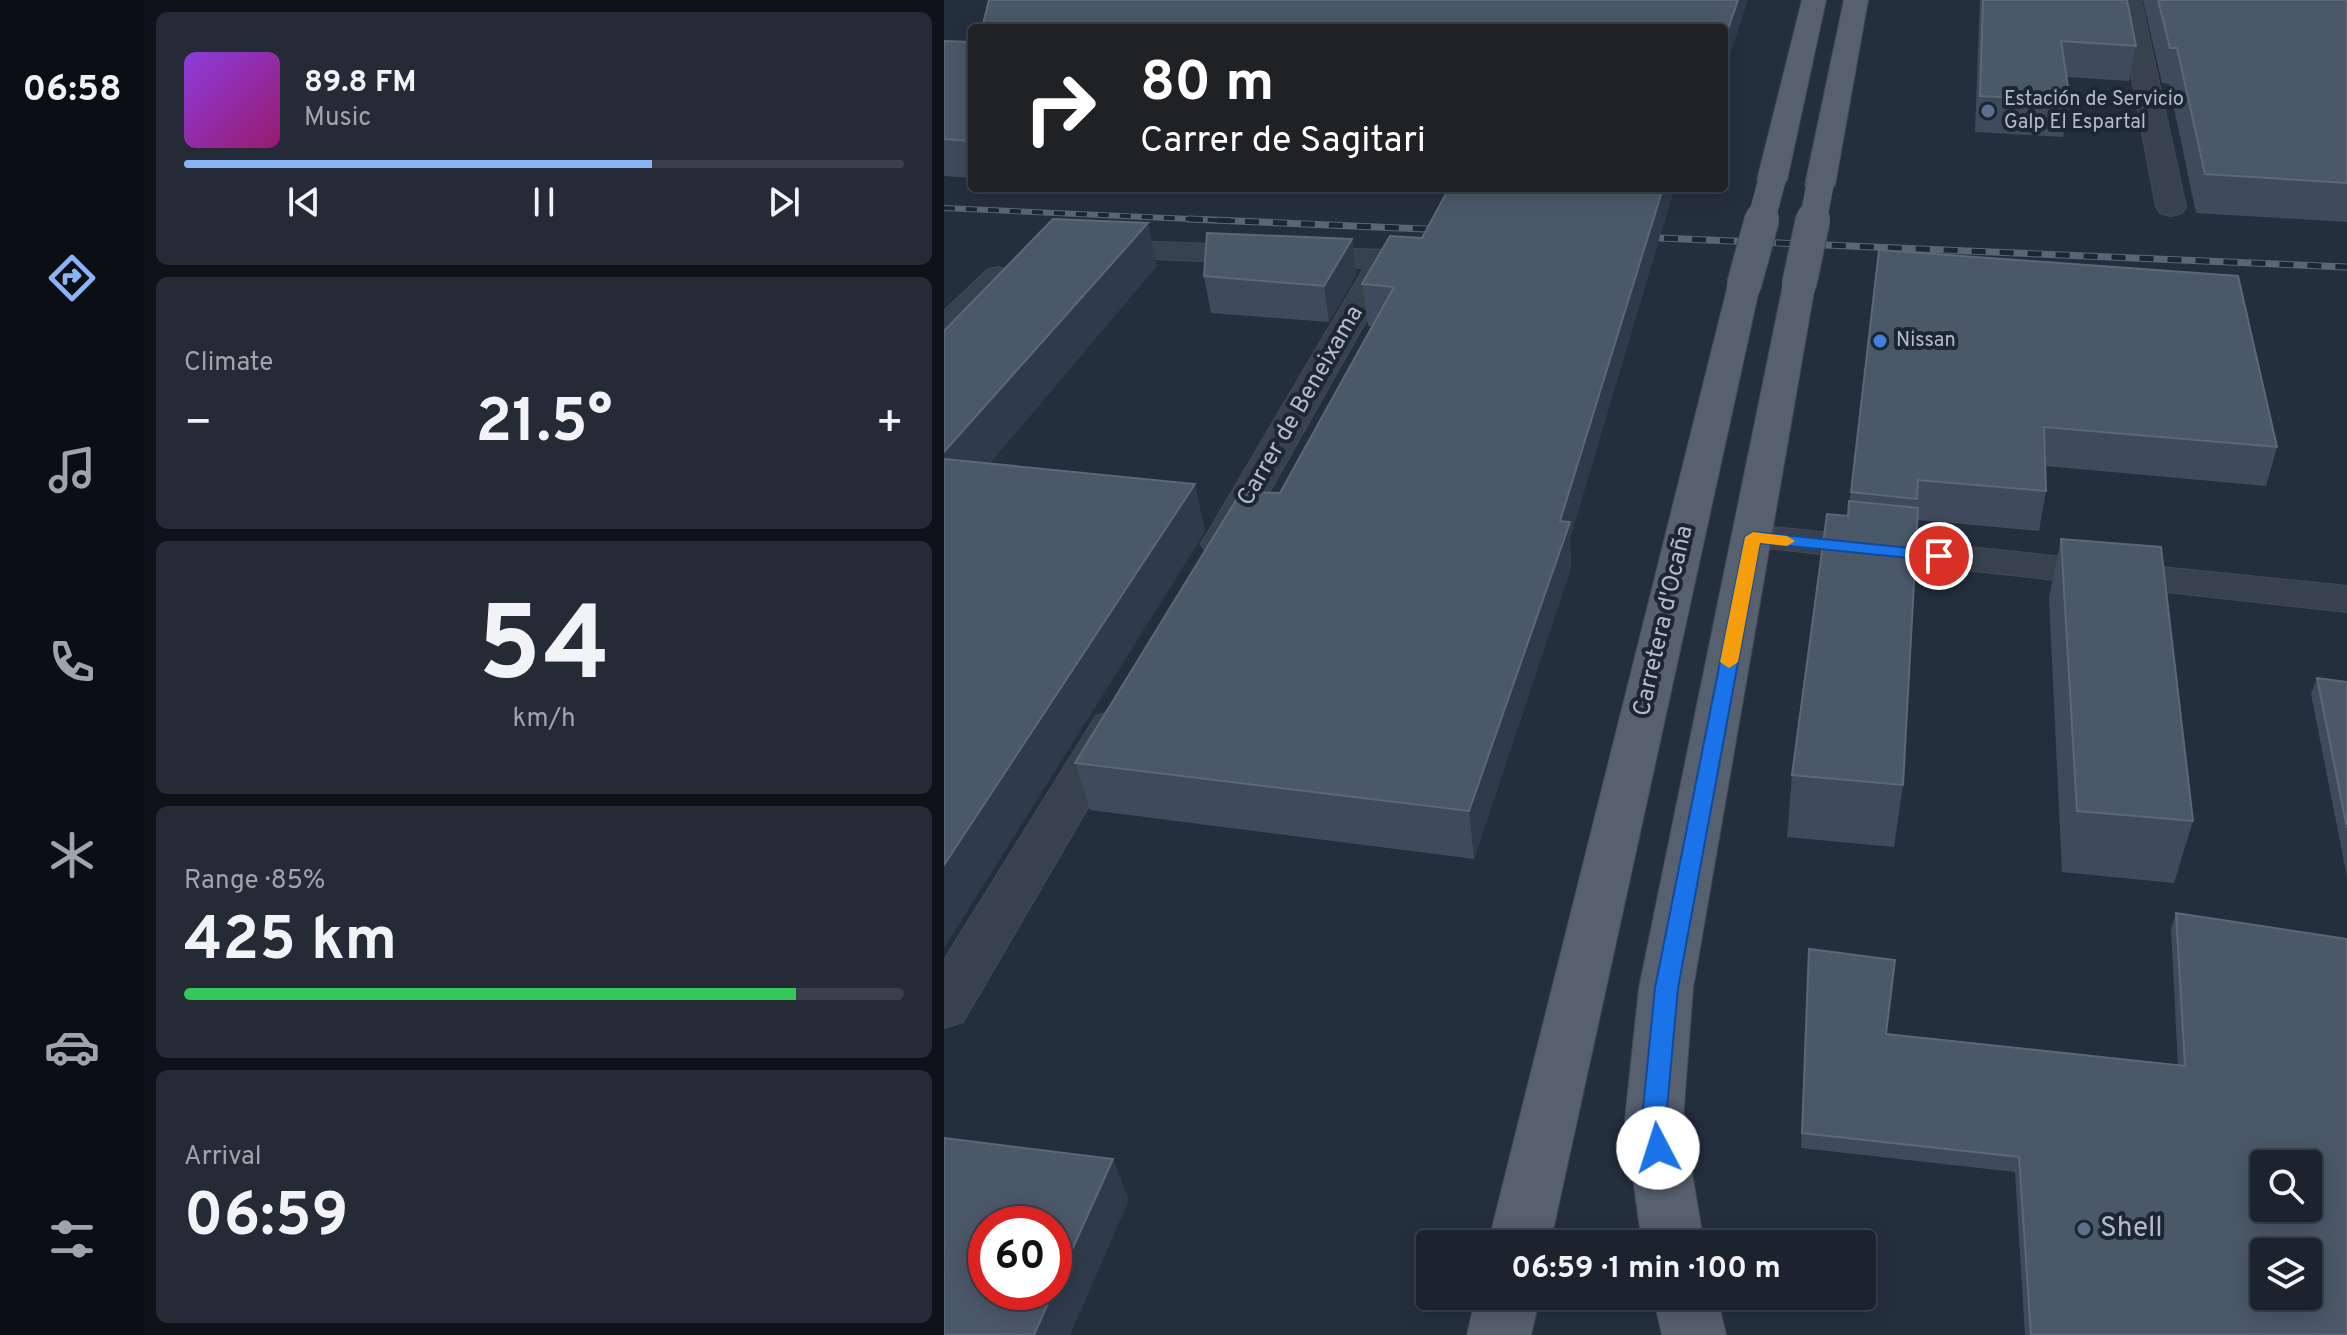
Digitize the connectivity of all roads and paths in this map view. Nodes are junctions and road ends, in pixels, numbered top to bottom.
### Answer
1 (1814, 0) edge
2 (1856, 0) edge
3 (2129, 0) edge
4 (2171, 207) dead end
5 (1069, 248) edge
6 (1000, 282) edge
7 (944, 330) edge
8 (1753, 537) junction
9 (1199, 582) edge
10 (2347, 599) edge
11 (1133, 691) edge
12 (944, 1006) edge
13 (1522, 1230) edge
14 (1671, 1230) edge
15 (1505, 1310) edge
16 (1688, 1310) edge
17 (1499, 1335) edge
18 (1694, 1335) edge

1 - 13 main road, Carretera d'Ocaña, bridge
2 - 8 main road, bridge
3 - 4 street
5 - 9 street, Carrer de Beneixama
6 - 7 street
8 - 10 street
8 - 14 main road
11 - 12 street
15 - 17 main road
16 - 18 main road

